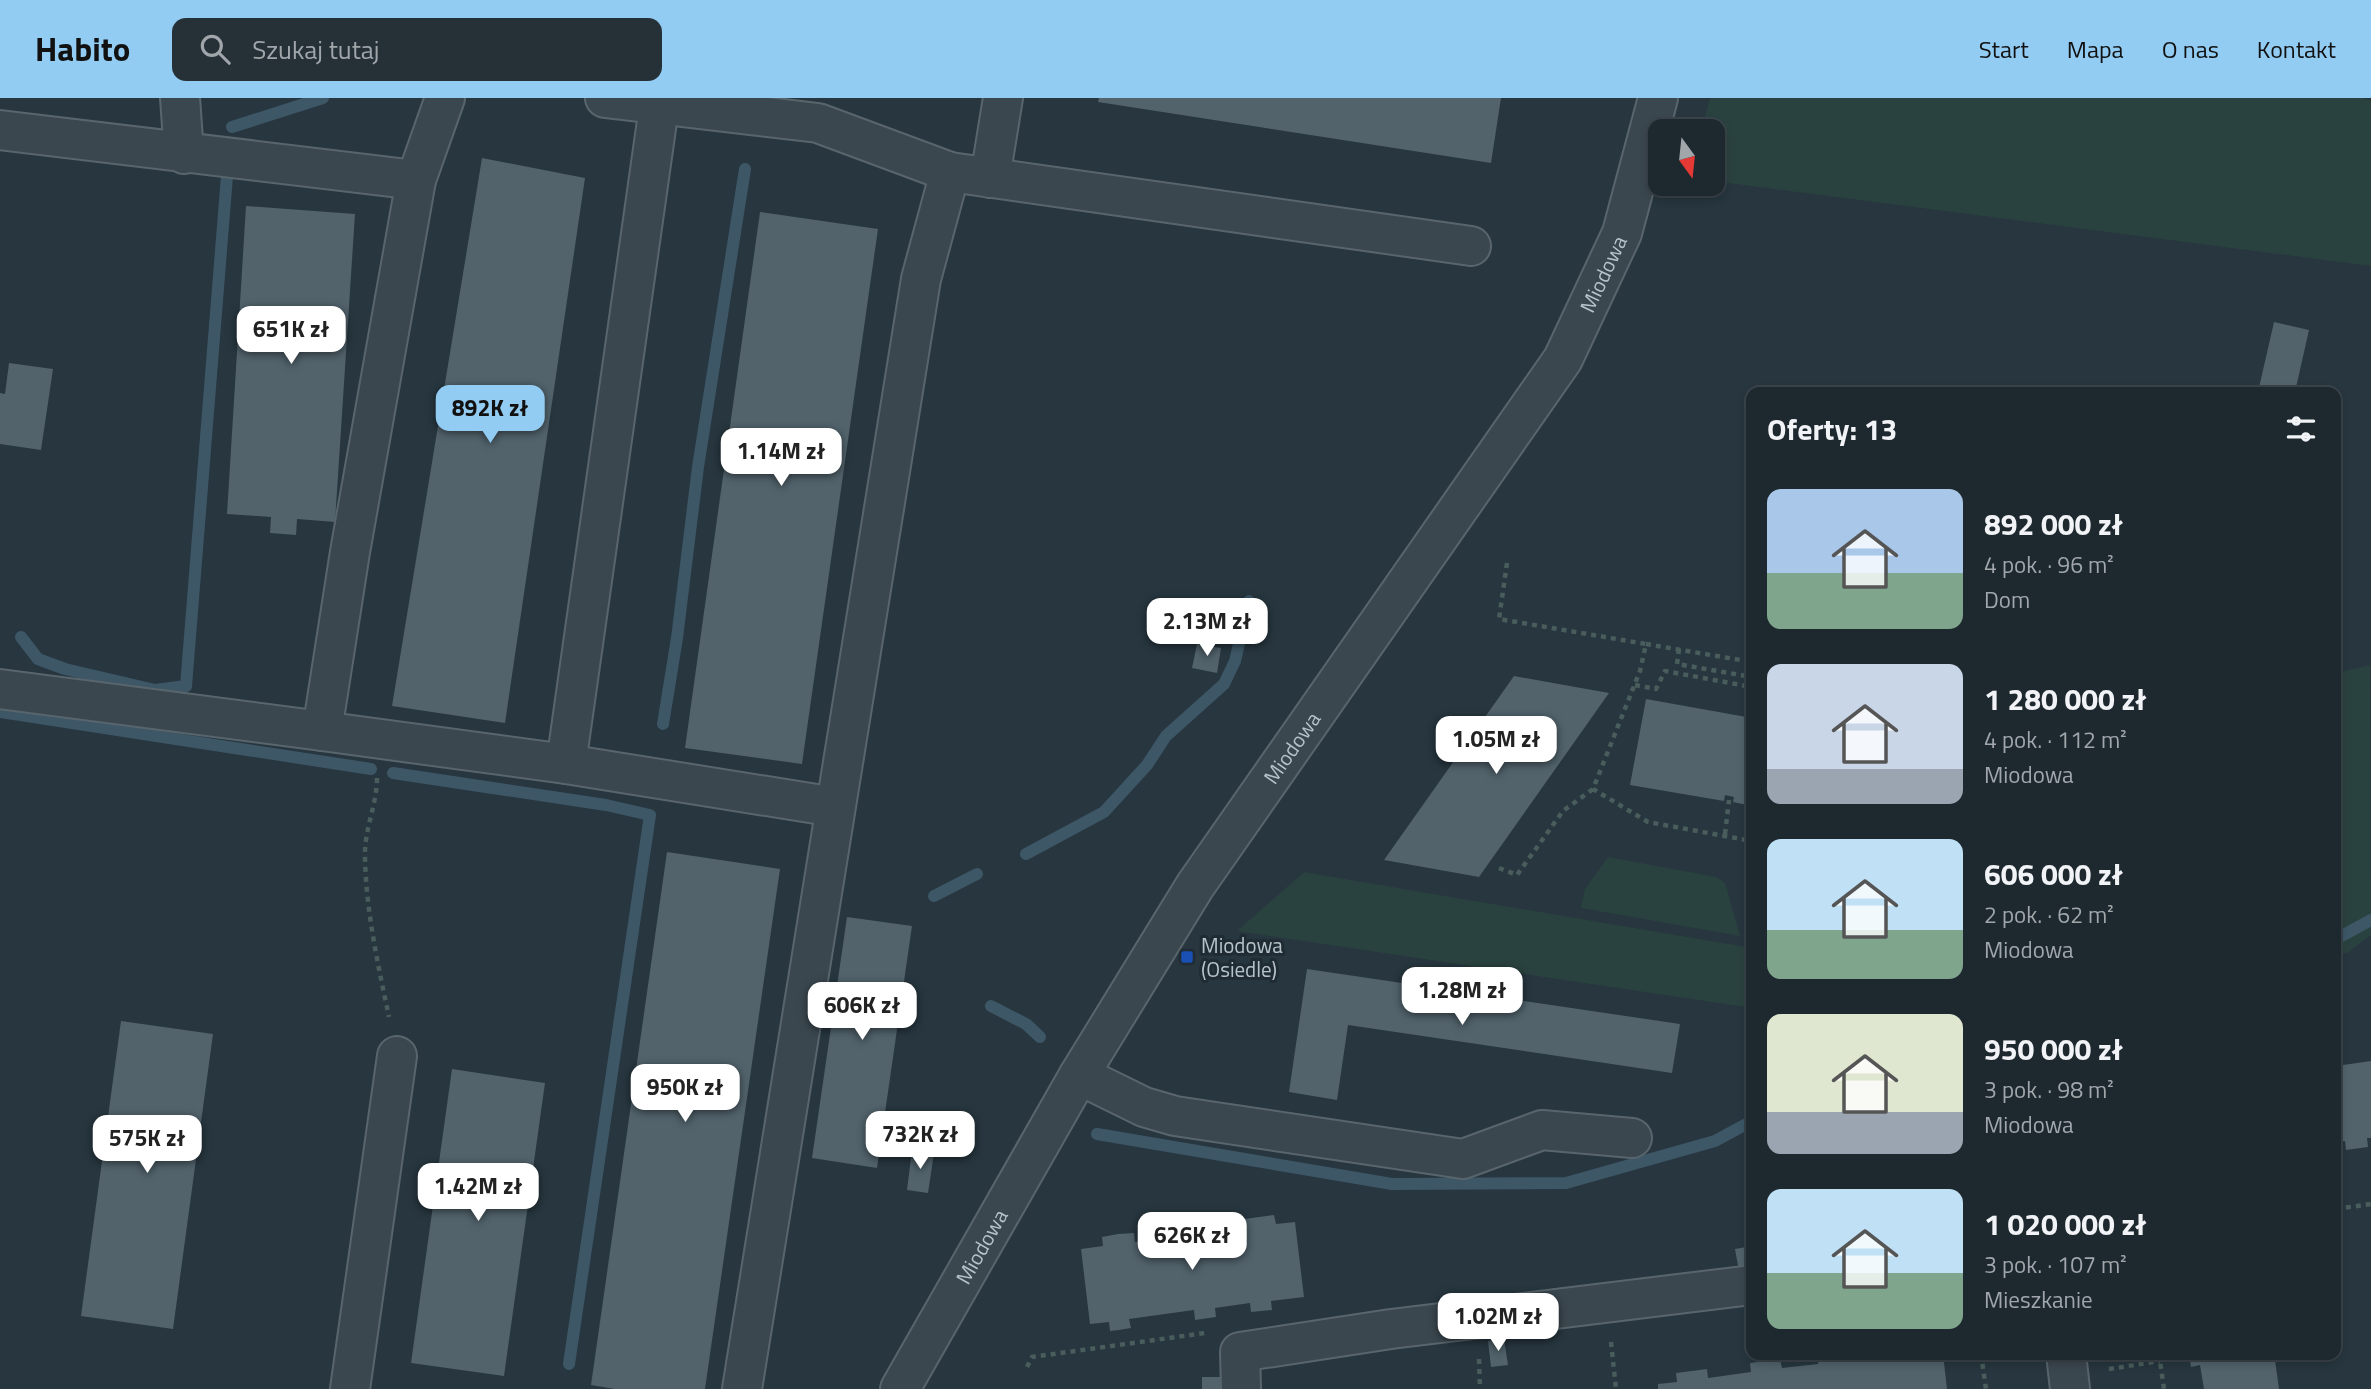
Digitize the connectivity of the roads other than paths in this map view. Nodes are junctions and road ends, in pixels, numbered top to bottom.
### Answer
1 (180, 98) edge
2 (445, 98) edge
3 (605, 98) edge
4 (1003, 98) edge
5 (1658, 98) edge
6 (659, 107) junction
7 (0, 130) edge
8 (184, 154) junction
9 (950, 172) junction
10 (990, 178) junction
11 (416, 180) junction
12 (1471, 246) dead end
13 (0, 689) edge
14 (322, 731) junction
15 (566, 764) junction
16 (835, 807) junction
17 (397, 1056) road end
18 (1079, 1075) junction
19 (1632, 1138) dead end
20 (1746, 1286) edge
21 (350, 1389) edge
22 (742, 1389) edge
23 (901, 1389) edge
24 (1241, 1389) edge

1 - 8 street
2 - 11 street
3 - 6 street
4 - 10 street
5 - 18 street, Miodowa
6 - 9 street
6 - 15 street
7 - 8 street
8 - 11 street
9 - 10 street
9 - 16 street
10 - 12 street
11 - 14 street
13 - 14 street
14 - 15 street
15 - 16 street
16 - 22 street
17 - 21 street
18 - 19 street
18 - 23 street, Miodowa
20 - 24 street

